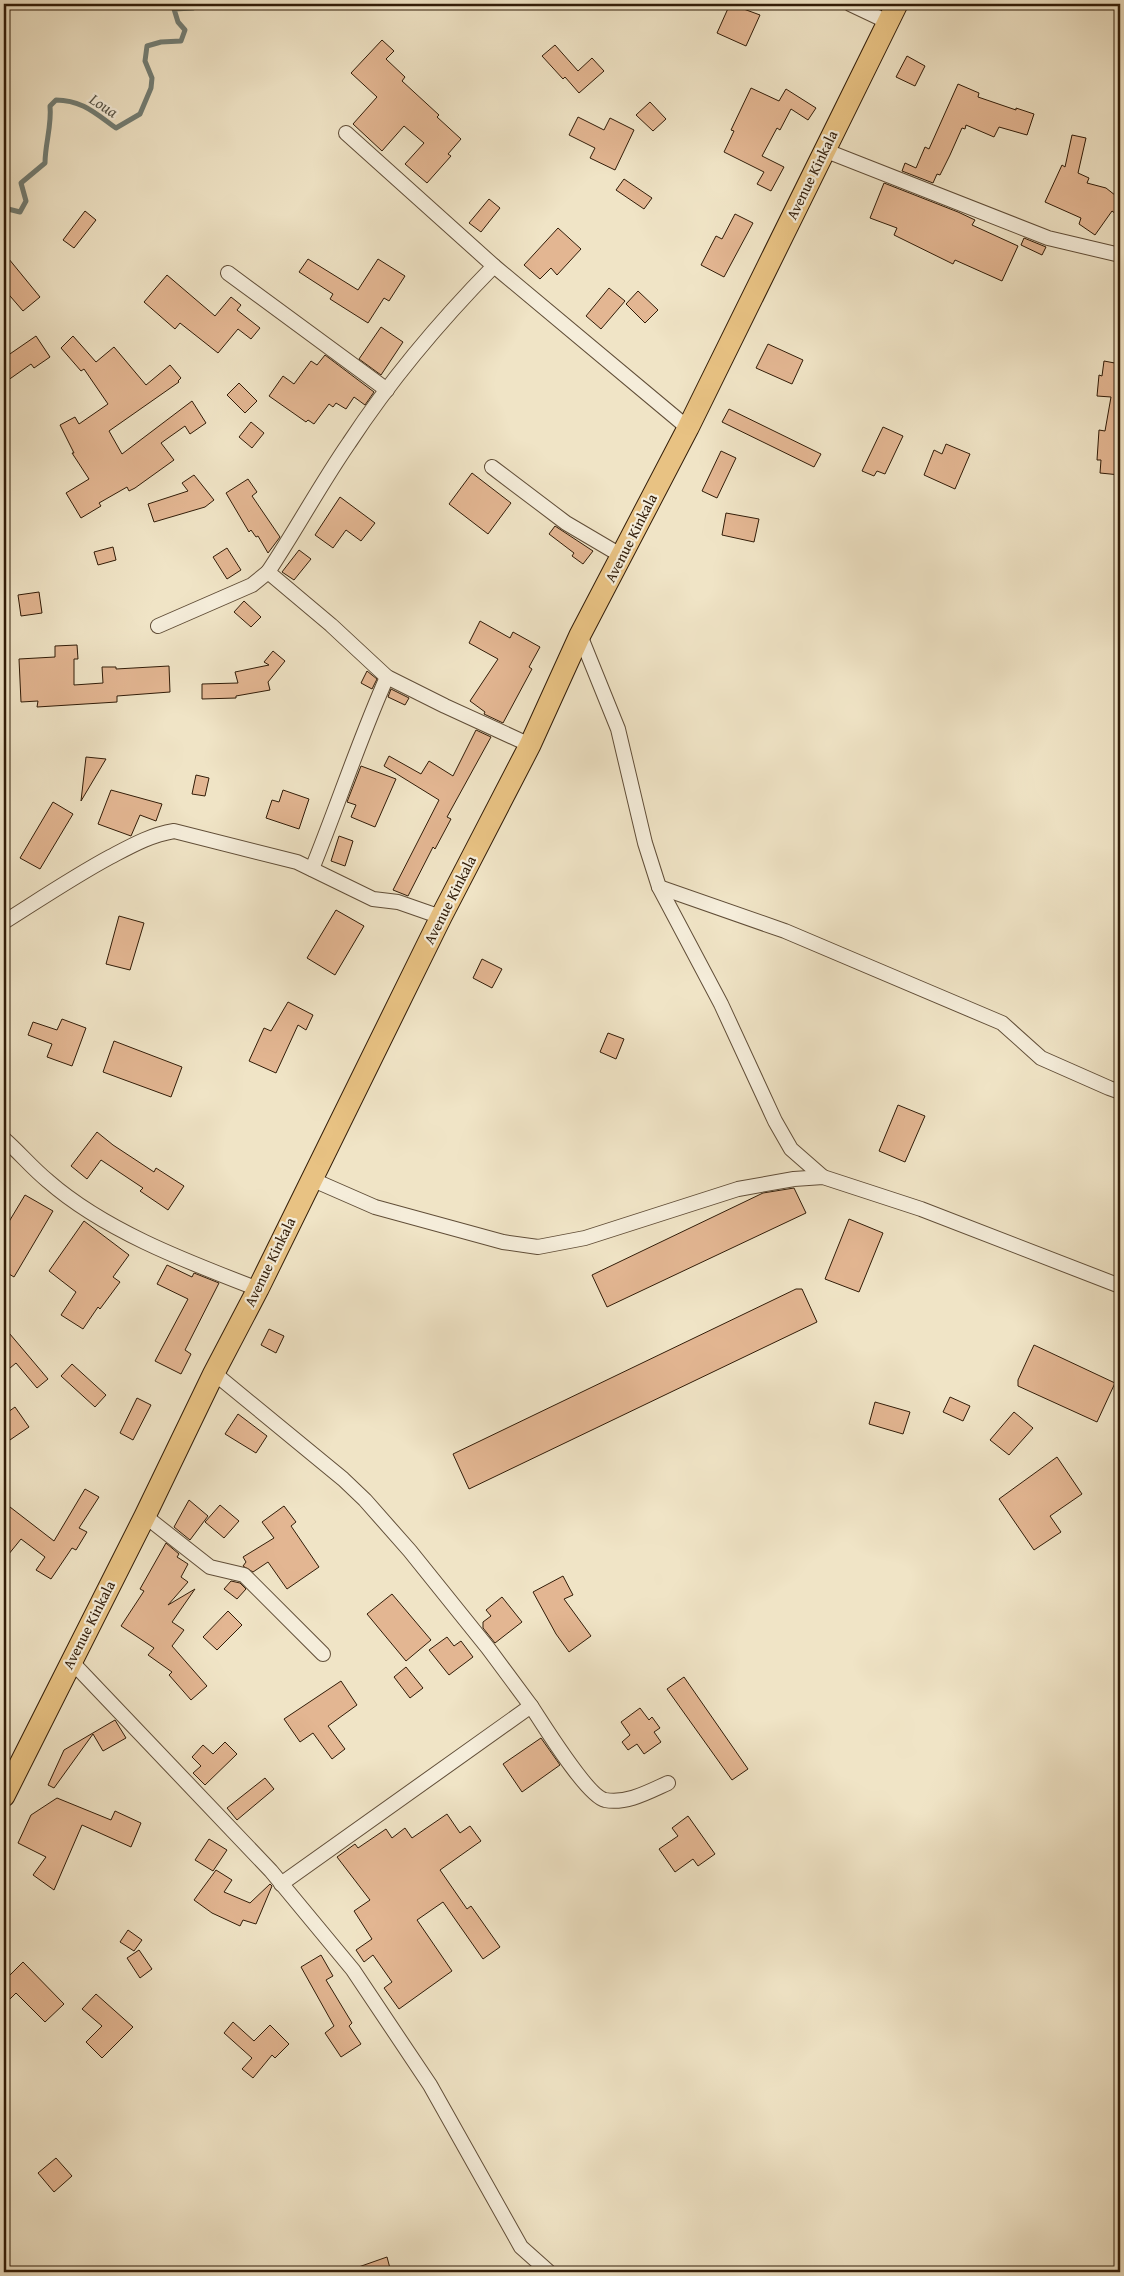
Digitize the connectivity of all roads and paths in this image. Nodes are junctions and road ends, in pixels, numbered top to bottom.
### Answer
1 (850, 4) edge
2 (892, 13) edge
3 (346, 133) dead end
4 (824, 150) junction
5 (1120, 256) edge
6 (494, 266) junction
7 (228, 273) dead end
8 (386, 390) junction
9 (688, 428) junction
10 (492, 467) dead end
11 (622, 556) junction
12 (268, 572) junction
13 (158, 626) dead end
14 (580, 635) junction
15 (387, 677) junction
16 (530, 744) junction
17 (312, 869) junction
18 (658, 887) junction
19 (441, 917) junction
20 (4, 922) edge
21 (1120, 1092) edge
22 (4, 1139) edge
23 (823, 1177) junction
24 (311, 1179) junction
25 (1120, 1286) edge
26 (258, 1289) junction
27 (214, 1373) junction
28 (145, 1516) junction
29 (323, 1654) dead end
30 (71, 1661) junction
31 (531, 1706) junction
32 (668, 1783) dead end
33 (4, 1796) edge
34 (281, 1884) junction
35 (549, 2272) edge

1 - 2 street
2 - 4 main road, Avenue Kinkala
3 - 6 street
4 - 5 street
4 - 9 main road, Avenue Kinkala
6 - 8 street
6 - 9 street
7 - 8 street
8 - 12 street
9 - 11 main road, Avenue Kinkala
10 - 11 street
11 - 14 main road, Avenue Kinkala
12 - 13 street
12 - 15 street
14 - 16 main road, Avenue Kinkala
14 - 18 street
15 - 16 street
15 - 17 street
16 - 19 main road, Avenue Kinkala
17 - 19 street
17 - 20 street
18 - 21 street
18 - 23 street
19 - 24 main road, Avenue Kinkala
22 - 26 street
23 - 24 street
23 - 25 street
24 - 26 main road, Avenue Kinkala
26 - 27 main road, Avenue Kinkala
27 - 28 main road, Avenue Kinkala
27 - 31 street
28 - 29 street
28 - 30 main road, Avenue Kinkala
30 - 33 main road, Avenue Kinkala
30 - 34 street
31 - 32 street
31 - 34 street
34 - 35 street

